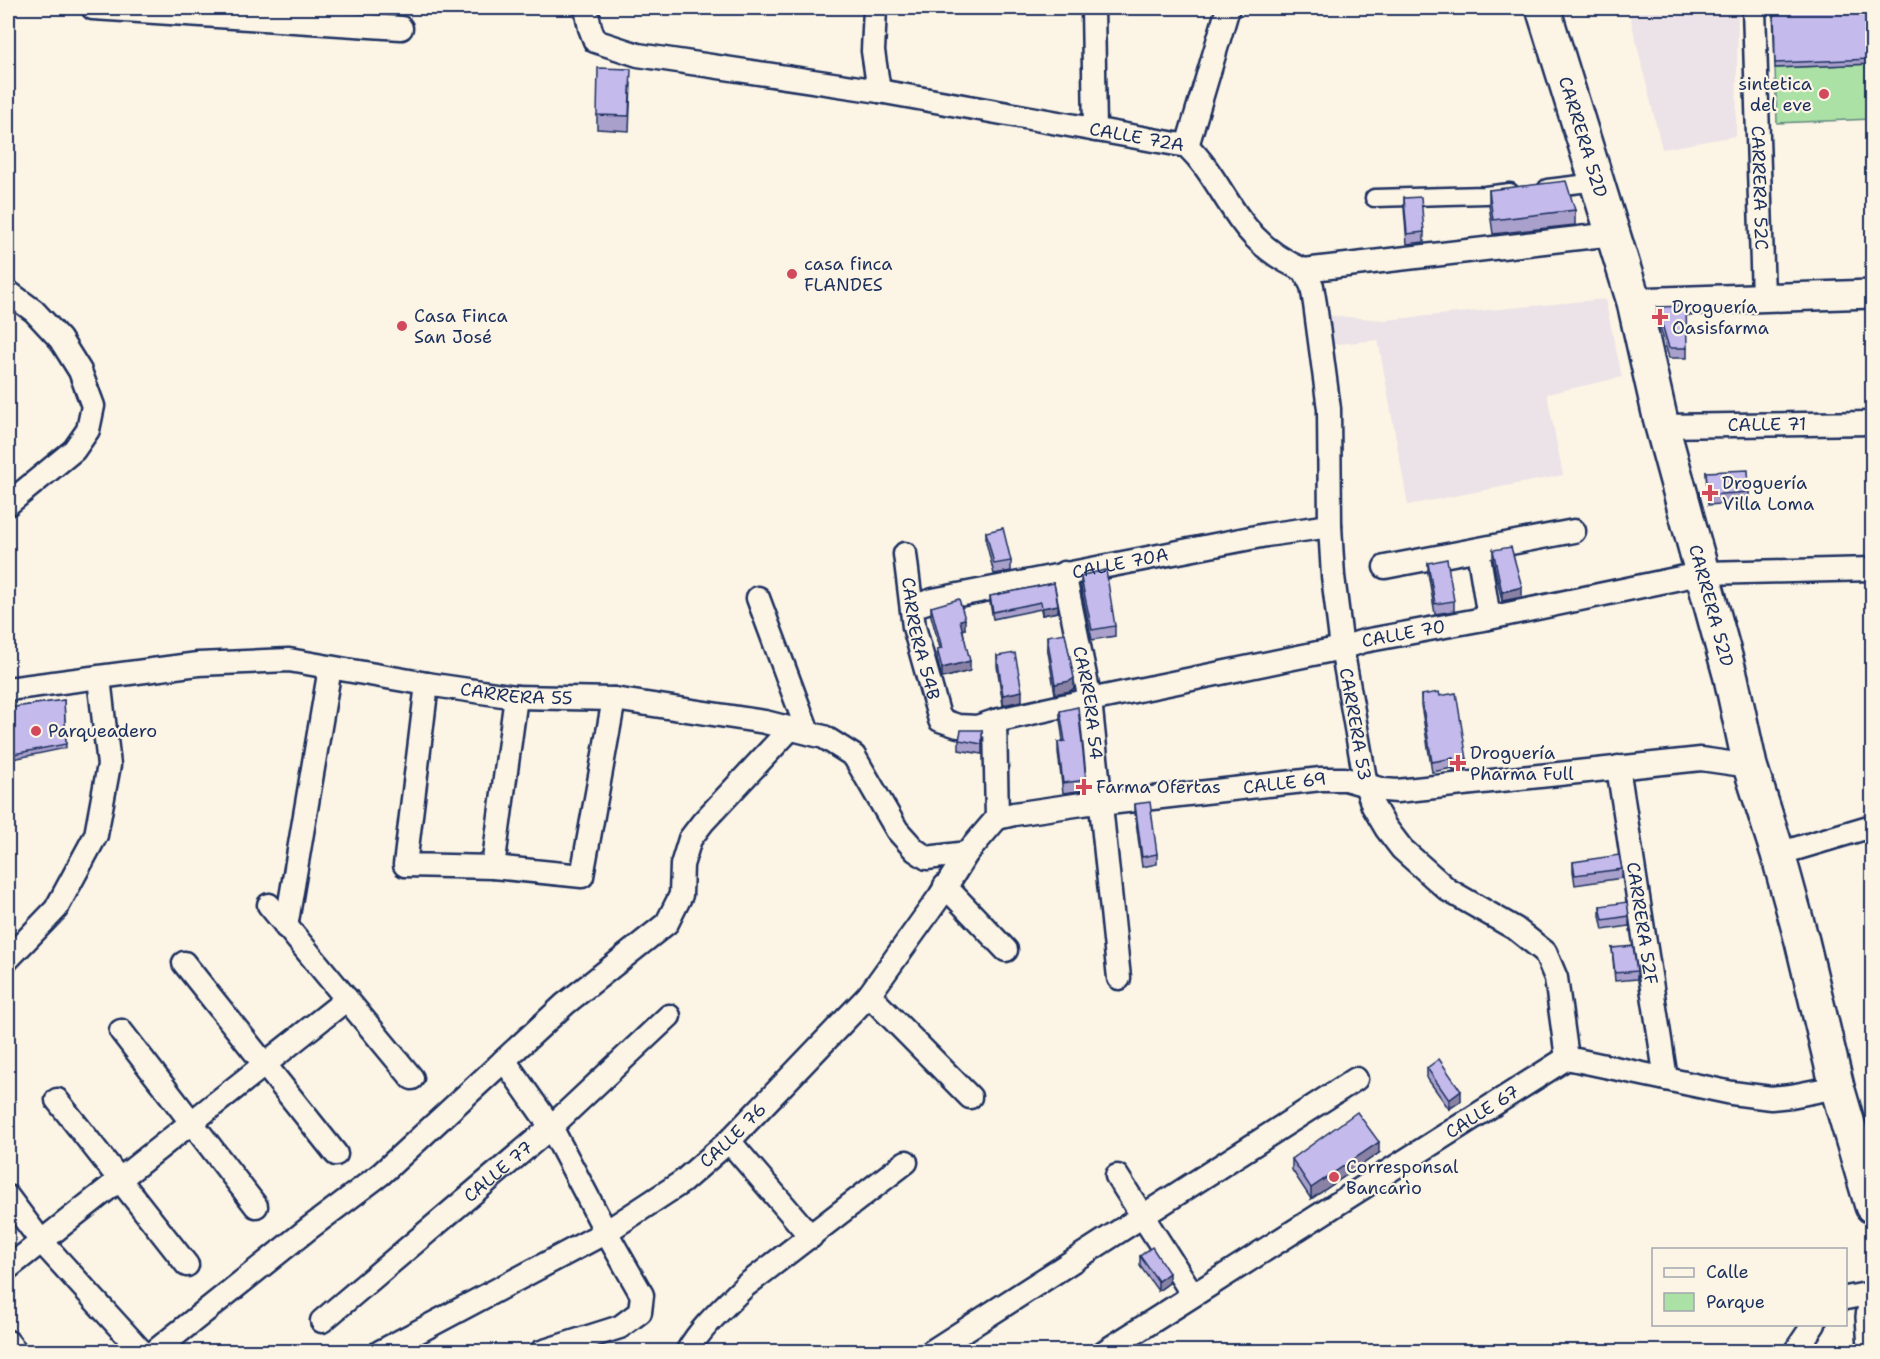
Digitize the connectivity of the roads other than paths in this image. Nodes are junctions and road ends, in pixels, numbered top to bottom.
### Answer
1 (93, 8) edge
2 (586, 8) edge
3 (875, 8) edge
4 (1093, 8) edge
5 (1228, 8) edge
6 (1543, 8) edge
7 (1754, 8) edge
8 (401, 28) dead end
9 (879, 91) junction
10 (1095, 130) junction
11 (1187, 146) junction
12 (1597, 182) junction
13 (1374, 198) dead end
14 (1613, 234) junction
15 (1304, 270) junction
16 (8, 292) edge
17 (1872, 294) edge
18 (1763, 297) junction
19 (1634, 302) junction
20 (1872, 423) edge
21 (1662, 426) junction
22 (8, 504) edge
23 (1330, 526) junction
24 (1574, 531) dead end
25 (1478, 550) junction
26 (904, 554) dead end
27 (1385, 567) dead end
28 (1872, 569) edge
29 (1064, 573) junction
30 (1704, 573) junction
31 (758, 597) dead end
32 (912, 607) junction
33 (1489, 618) junction
34 (1342, 648) junction
35 (330, 668) junction
36 (99, 678) junction
37 (426, 684) junction
38 (8, 689) edge
39 (516, 697) junction
40 (614, 699) junction
41 (1090, 700) junction
42 (940, 720) joint
43 (995, 721) junction
44 (799, 730) junction
45 (1750, 766) junction
46 (1618, 767) junction
47 (1366, 785) junction
48 (1100, 804) junction
49 (997, 818) junction
50 (1872, 826) edge
51 (967, 853) junction
52 (1778, 854) junction
53 (493, 867) junction
54 (945, 886) junction
55 (269, 905) dead end
56 (286, 927) junction
57 (1006, 950) dead end
58 (8, 959) edge
59 (184, 963) dead end
60 (1119, 978) dead end
61 (869, 995) junction
62 (347, 999) junction
63 (669, 1016) dead end
64 (121, 1031) dead end
65 (1567, 1058) junction
66 (504, 1060) junction
67 (265, 1064) junction
68 (412, 1078) dead end
69 (1356, 1079) dead end
70 (1666, 1079) junction
71 (1838, 1087) junction
72 (970, 1097) dead end
73 (57, 1100) dead end
74 (191, 1123) junction
75 (551, 1127) junction
76 (729, 1141) junction
77 (336, 1154) dead end
78 (906, 1162) dead end
79 (1117, 1176) dead end
80 (120, 1179) junction
81 (8, 1197) edge
82 (256, 1206) dead end
83 (1872, 1206) edge
84 (1142, 1216) junction
85 (606, 1232) junction
86 (811, 1237) junction
87 (41, 1241) junction
88 (187, 1265) dead end
89 (8, 1268) edge
90 (1872, 1293) edge
91 (1193, 1295) junction
92 (1847, 1298) edge
93 (1872, 1304) edge
94 (322, 1321) dead end
95 (1813, 1326) edge
96 (8, 1342) edge
97 (1872, 1348) edge
98 (16, 1352) edge
99 (142, 1352) edge
100 (154, 1352) edge
101 (380, 1352) edge
102 (541, 1352) edge
103 (687, 1352) edge
104 (931, 1352) edge
105 (1104, 1352) edge
106 (1795, 1352) edge

1 - 8 street
2 - 9 street, CALLE 72A
3 - 9 street
4 - 10 street
5 - 11 street
6 - 12 main road, CARRERA 52D
7 - 18 street, CARRERA 52C
9 - 10 street, CALLE 72A
10 - 11 street, CALLE 72A
11 - 15 street, CALLE 72A
12 - 13 street
12 - 14 main road, CARRERA 52D
14 - 15 street
14 - 19 main road, CARRERA 52D
15 - 23 street, CARRERA 53
16 - 22 street
17 - 18 street
18 - 19 street
19 - 21 main road, CARRERA 52D
20 - 21 street, CALLE 71
21 - 30 main road, CARRERA 52D
23 - 29 street, CALLE 70A
23 - 34 street, CARRERA 53
24 - 25 street
25 - 27 street
25 - 33 street
26 - 32 street, CARRERA 54B
28 - 30 street, CALLE 70
29 - 32 street, CALLE 70A
29 - 41 street, CARRERA 54
30 - 33 street, CALLE 70
30 - 45 main road, CARRERA 52D
31 - 44 street
32 - 42 street, CARRERA 54B
33 - 34 street, CALLE 70
34 - 41 street, CALLE 70
34 - 47 street, CARRERA 53
35 - 36 street, CARRERA 55
35 - 37 street, CARRERA 55
35 - 56 street
36 - 38 street, CARRERA 55
36 - 58 street
37 - 39 street, CARRERA 55
37 - 53 street
39 - 40 street, CARRERA 55
39 - 53 street
40 - 44 street, CARRERA 55
40 - 53 street
41 - 43 street, CALLE 70
41 - 48 street, CARRERA 54
42 - 43 street, CALLE 70
43 - 49 street
44 - 51 street, CARRERA 55
44 - 66 street
45 - 46 street, CALLE 69
45 - 52 main road, CARRERA 52D
46 - 47 street, CALLE 69
46 - 70 street, CARRERA 52F
47 - 48 street, CALLE 69
47 - 65 street, CARRERA 53
48 - 49 street, CALLE 69
48 - 60 street, CARRERA 54
49 - 51 street, CALLE 76
50 - 52 street
51 - 54 street, CALLE 76
52 - 71 main road, CARRERA 52D
54 - 57 street
54 - 61 street, CALLE 76
55 - 56 street
56 - 62 street
59 - 67 street
61 - 72 street
61 - 76 street, CALLE 76
62 - 67 street
62 - 68 street
63 - 75 street, CALLE 77
64 - 74 street
65 - 70 street
65 - 91 street, CALLE 67
66 - 75 street
66 - 100 street
67 - 74 street
67 - 77 street
69 - 84 street
70 - 71 street
71 - 83 main road, CARRERA 52D
73 - 80 street
74 - 80 street
74 - 82 street
75 - 85 street
75 - 94 street, CALLE 77
76 - 85 street, CALLE 76
76 - 86 street
78 - 86 street
79 - 84 street
80 - 87 street
80 - 88 street
81 - 87 street
84 - 91 street
84 - 104 street
85 - 101 street, CALLE 76
85 - 102 street
86 - 103 street
87 - 89 street
87 - 99 street
90 - 92 street
91 - 105 street, CALLE 67
93 - 97 street
95 - 106 street
96 - 98 street

